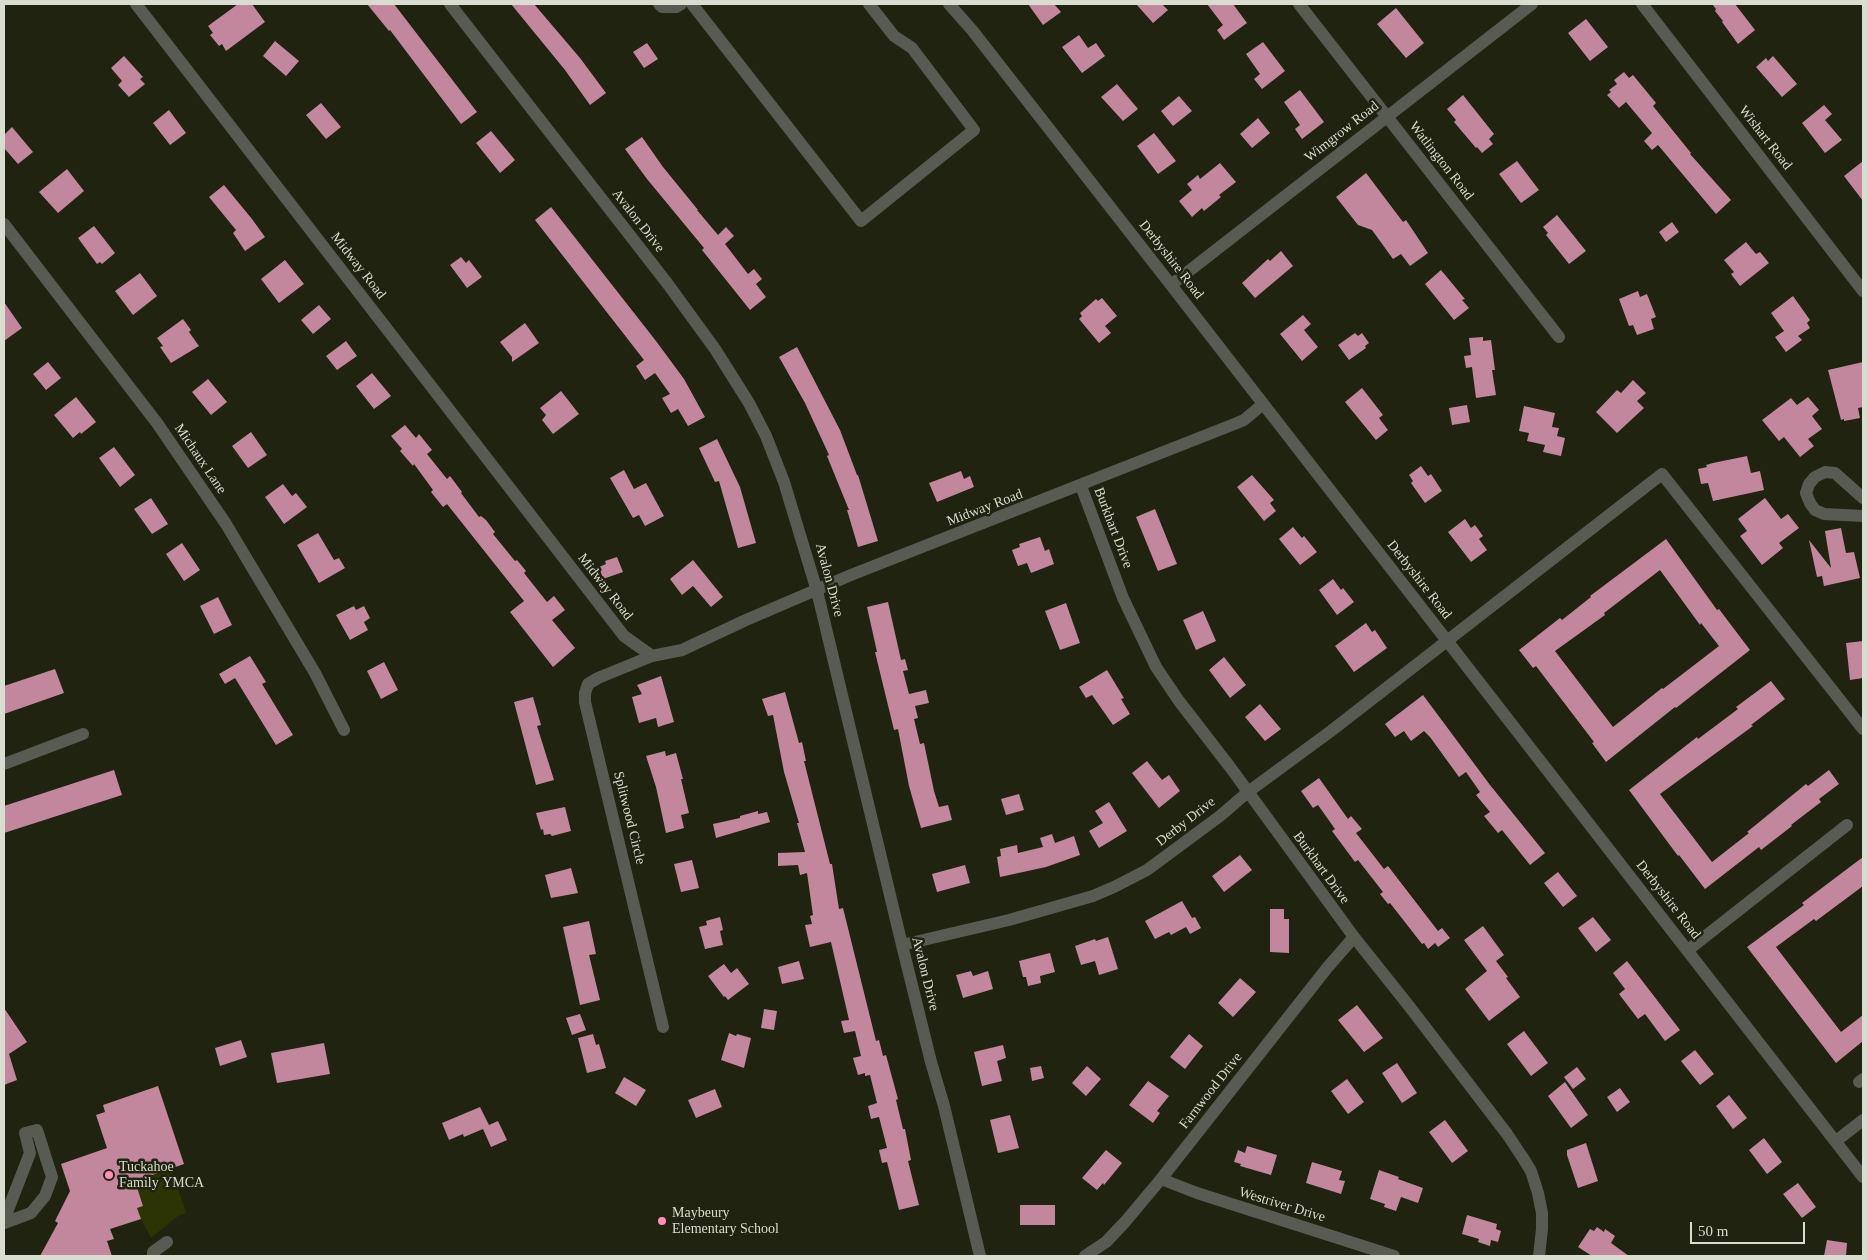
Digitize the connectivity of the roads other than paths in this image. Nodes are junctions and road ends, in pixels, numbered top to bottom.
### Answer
1 (136, 4) edge
2 (450, 4) edge
3 (659, 4) edge
4 (681, 4) edge
5 (692, 4) edge
6 (869, 4) edge
7 (950, 4) edge
8 (1300, 4) edge
9 (1532, 4) edge
10 (1642, 4) edge
11 (1387, 116) junction
12 (4, 224) edge
13 (1171, 285) junction
14 (1863, 291) edge
15 (1559, 337) dead end
16 (1263, 404) junction
17 (1081, 486) junction
18 (1863, 498) edge
19 (1863, 516) edge
20 (817, 591) junction
21 (1447, 641) junction
22 (652, 656) junction
23 (1863, 729) edge
24 (344, 730) dead end
25 (83, 734) dead end
26 (4, 764) edge
27 (1248, 792) junction
28 (1847, 824) dead end
29 (1354, 937) junction
30 (902, 945) junction
31 (1688, 950) junction
32 (663, 1027) dead end
33 (1863, 1120) edge
34 (1836, 1141) junction
35 (1863, 1177) edge
36 (1162, 1180) junction
37 (4, 1221) edge
38 (167, 1242) dead end
39 (153, 1256) edge
40 (980, 1256) edge
41 (1084, 1256) edge
42 (1394, 1256) edge
43 (1539, 1256) edge

1 - 22 street, Midway Road
2 - 20 street, Avalon Drive
3 - 4 street
5 - 6 street
7 - 13 street, Derbyshire Road
8 - 11 street, Watlington Road
9 - 11 street, Wimgrow Road
10 - 14 street, Wishart Road
11 - 13 street, Wimgrow Road
11 - 15 street, Watlington Road
12 - 24 street, Michaux Lane
13 - 16 street, Derbyshire Road
16 - 17 street, Midway Road
16 - 21 street, Derbyshire Road
17 - 20 street, Midway Road
17 - 27 street, Burkhart Drive
18 - 19 street
20 - 22 street, Midway Road
20 - 30 street, Avalon Drive
21 - 23 street, Derby Drive
21 - 27 street, Derby Drive
21 - 31 street, Derbyshire Road
22 - 32 street, Splitwood Circle
25 - 26 street
27 - 29 street, Burkhart Drive
27 - 30 street, Derby Drive
28 - 31 street
29 - 36 street, Farnwood Drive
29 - 43 street, Burkhart Drive
30 - 40 street, Avalon Drive
31 - 34 street, Derbyshire Road
33 - 34 street
34 - 35 street, Derbyshire Road
36 - 41 street, Farnwood Drive
36 - 42 street, Westriver Drive
37 - 37 street
38 - 39 street

